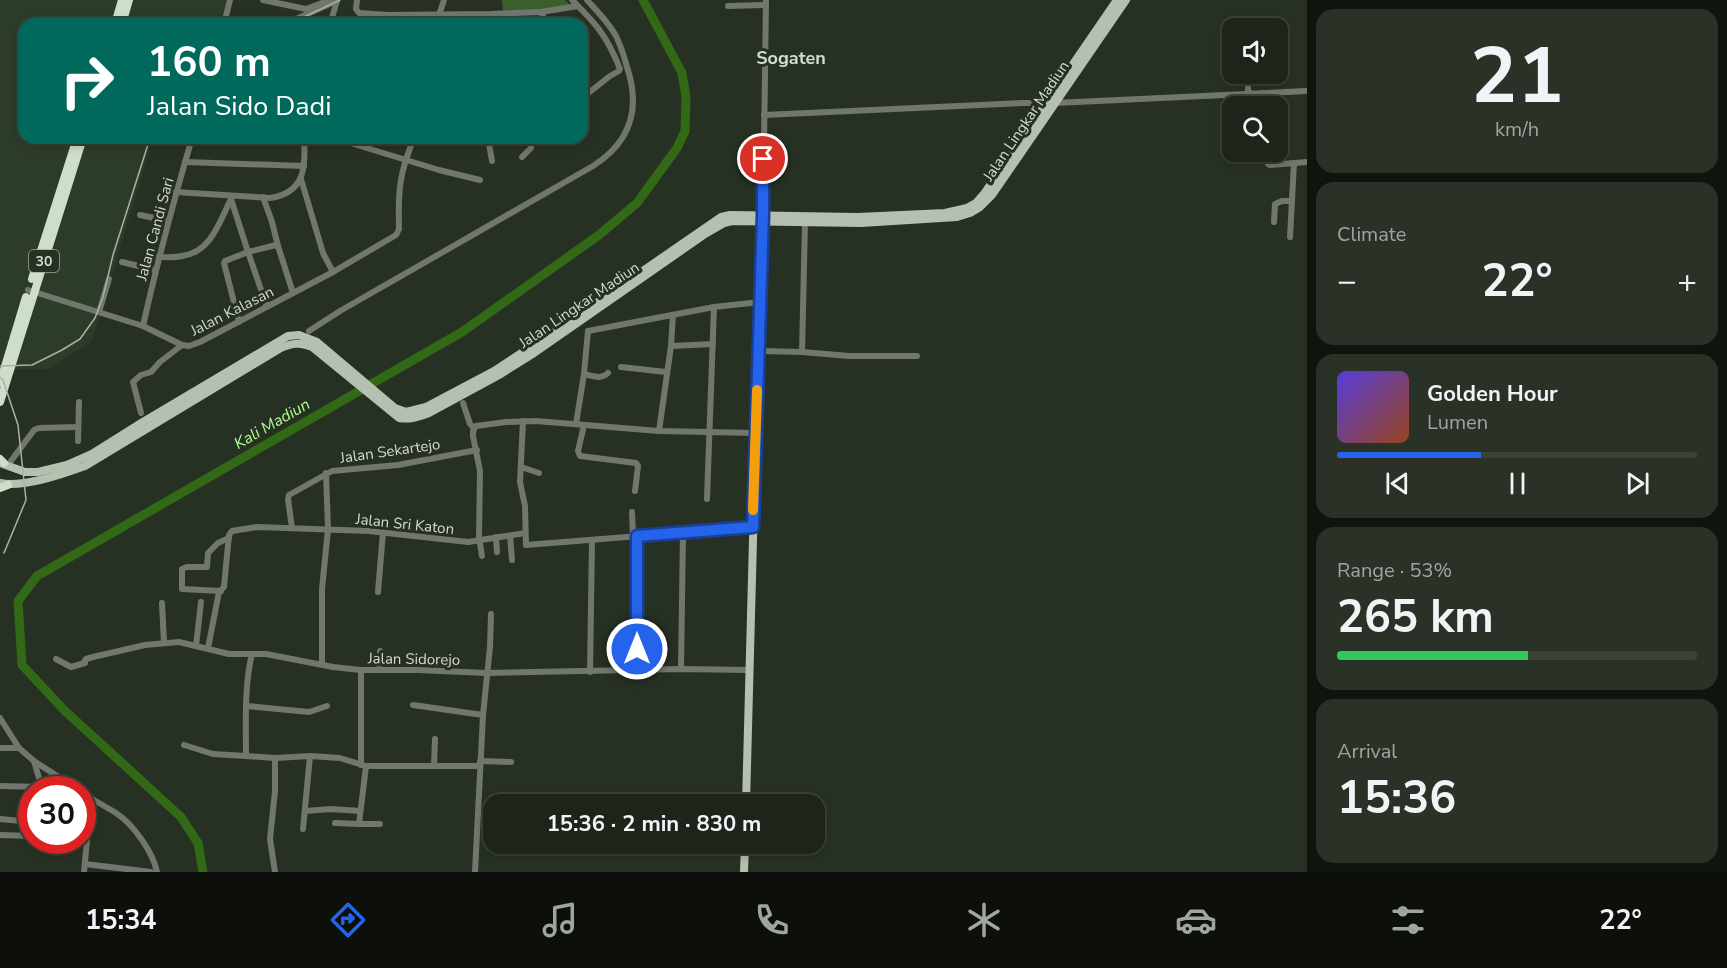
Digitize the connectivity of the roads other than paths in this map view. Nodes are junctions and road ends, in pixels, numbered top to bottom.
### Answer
1 (122, 0) edge
2 (129, 0) edge
3 (230, 0) edge
4 (263, 0) edge
5 (334, 0) edge
6 (357, 0) edge
7 (444, 0) edge
8 (572, 0) edge
9 (587, 0) edge
10 (1117, 0) edge
11 (1125, 0) edge
12 (766, 2) edge
13 (578, 6) junction
14 (728, 6) dead end
15 (306, 12) junction
16 (541, 12) junction
17 (440, 15) junction
18 (116, 18) edge
19 (124, 18) edge
20 (226, 18) edge
21 (296, 18) edge
22 (331, 18) edge
23 (439, 18) edge
24 (544, 18) edge
25 (1099, 32) junction
26 (1248, 84) edge
27 (1307, 91) edge
28 (588, 93) edge
29 (1263, 93) joint
30 (1249, 94) junction
31 (1055, 103) junction
32 (1044, 107) junction
33 (764, 115) junction
34 (75, 144) edge
35 (81, 144) edge
36 (190, 144) edge
37 (304, 144) edge
38 (354, 144) edge
39 (411, 144) edge
40 (489, 144) edge
41 (531, 144) edge
42 (522, 157) dead end
43 (405, 159) junction
44 (492, 161) dead end
45 (185, 162) junction
46 (1268, 162) edge
47 (1307, 162) edge
48 (1294, 163) junction
49 (304, 166) junction
50 (301, 179) junction
51 (480, 180) dead end
52 (175, 192) junction
53 (232, 197) junction
54 (263, 198) junction
55 (1292, 201) junction
56 (140, 215) dead end
57 (763, 218) junction
58 (168, 221) junction
59 (1274, 222) dead end
60 (805, 223) junction
61 (1290, 237) dead end
62 (278, 246) junction
63 (248, 252) junction
64 (158, 257) junction
65 (122, 262) dead end
66 (155, 270) junction
67 (333, 272) junction
68 (109, 279) dead end
69 (31, 290) junction
70 (293, 293) junction
71 (760, 302) junction
72 (267, 307) junction
73 (714, 308) junction
74 (99, 312) junction
75 (673, 315) junction
76 (239, 322) junction
77 (579, 323) junction
78 (143, 326) junction
79 (309, 331) dead end
80 (588, 331) junction
81 (561, 332) junction
82 (713, 344) junction
83 (182, 345) junction
84 (671, 346) junction
85 (758, 351) junction
86 (802, 352) junction
87 (917, 356) dead end
88 (621, 367) dead end
89 (666, 372) junction
90 (608, 373) dead end
91 (584, 374) junction
92 (3, 383) edge
93 (0, 393) edge
94 (0, 402) edge
95 (79, 402) dead end
96 (464, 403) dead end
97 (141, 413) dead end
98 (523, 421) junction
99 (580, 424) junction
100 (78, 427) junction
101 (474, 428) junction
102 (659, 431) junction
103 (710, 433) junction
104 (756, 434) junction
105 (78, 441) dead end
106 (119, 442) junction
107 (477, 450) junction
108 (3, 463) edge
109 (521, 467) junction
110 (327, 473) junction
111 (540, 473) dead end
112 (3, 485) edge
113 (635, 491) dead end
114 (707, 499) dead end
115 (632, 512) dead end
116 (753, 527) junction
117 (292, 528) junction
118 (328, 529) junction
119 (383, 532) junction
120 (525, 533) junction
121 (682, 533) junction
122 (510, 536) junction
123 (635, 536) junction
124 (496, 537) junction
125 (229, 538) junction
126 (480, 539) junction
127 (592, 540) junction
128 (497, 552) dead end
129 (482, 556) dead end
130 (512, 560) dead end
131 (174, 589) dead end
132 (182, 590) junction
133 (221, 591) junction
134 (378, 592) dead end
135 (201, 602) dead end
136 (162, 603) dead end
137 (491, 614) dead end
138 (164, 643) junction
139 (196, 646) junction
140 (208, 648) junction
141 (380, 651) dead end
142 (252, 654) junction
143 (56, 659) dead end
144 (322, 664) junction
145 (681, 669) junction
146 (361, 670) junction
147 (379, 670) junction
148 (749, 670) junction
149 (637, 671) junction
150 (590, 672) junction
151 (486, 673) junction
152 (413, 705) dead end
153 (247, 706) junction
154 (327, 706) dead end
155 (483, 715) junction
156 (0, 718) edge
157 (435, 739) dead end
158 (184, 745) dead end
159 (0, 748) edge
160 (19, 748) junction
161 (246, 756) junction
162 (310, 756) junction
163 (274, 758) junction
164 (34, 760) junction
165 (511, 762) dead end
166 (480, 764) junction
167 (364, 765) junction
168 (434, 766) junction
169 (39, 776) edge
170 (58, 776) edge
171 (0, 786) edge
172 (18, 787) edge
173 (746, 794) edge
174 (96, 802) edge
175 (306, 811) junction
176 (360, 811) junction
177 (0, 819) edge
178 (18, 821) edge
179 (335, 823) dead end
180 (359, 824) junction
181 (380, 824) dead end
182 (303, 829) dead end
183 (0, 835) edge
184 (18, 836) edge
185 (86, 854) edge
186 (745, 854) edge
187 (85, 864) junction
188 (84, 872) edge
189 (151, 872) edge
190 (157, 872) edge
191 (275, 872) edge
192 (475, 872) edge
193 (744, 872) edge

1 - 18 highway
2 - 19 highway
3 - 20 street
4 - 15 street
5 - 15 street
5 - 22 street
6 - 17 street
7 - 17 street
8 - 13 street
9 - 79 street
10 - 25 main road, Jalan Lingkar Madiun
11 - 25 main road, Jalan Lingkar Madiun
12 - 14 street
12 - 33 street
13 - 16 street
13 - 28 street
15 - 21 street
16 - 17 street
16 - 24 street
17 - 23 street
25 - 31 main road, Jalan Lingkar Madiun
25 - 32 main road, Jalan Lingkar Madiun
26 - 30 street
27 - 29 street
29 - 30 street
30 - 31 street
31 - 60 main road, Jalan Lingkar Madiun
32 - 33 street
32 - 57 main road, Jalan Lingkar Madiun
33 - 57 street
34 - 69 highway, 30
35 - 69 highway, 30
36 - 45 street, Jalan Candi Sari
37 - 49 street
38 - 43 street
39 - 43 street
40 - 44 street
41 - 42 street
43 - 51 street
43 - 67 street, Jalan Kalasan
45 - 49 street
45 - 52 street, Jalan Candi Sari
46 - 48 street
47 - 48 street
48 - 55 street
49 - 50 street
50 - 54 street
50 - 67 street
52 - 53 street
52 - 58 street, Jalan Candi Sari
53 - 54 street
53 - 63 street
53 - 64 street
54 - 62 street
55 - 59 street
55 - 61 street
56 - 58 street
57 - 60 main road, Jalan Lingkar Madiun
57 - 71 main road
57 - 77 main road, Jalan Lingkar Madiun
57 - 81 main road, Jalan Lingkar Madiun
58 - 64 street, Jalan Candi Sari
60 - 86 street
62 - 63 street
62 - 70 street
63 - 72 street
63 - 76 street
64 - 66 street, Jalan Candi Sari
65 - 66 street
66 - 78 street, Jalan Candi Sari
67 - 70 street, Jalan Kalasan
68 - 74 street
69 - 74 street, Jalan Kalasan
69 - 92 highway, 30
70 - 72 street, Jalan Kalasan
71 - 73 street
71 - 85 main road
72 - 76 street, Jalan Kalasan
73 - 75 street
73 - 82 street
74 - 78 street, Jalan Kalasan
75 - 80 street
75 - 84 street
76 - 83 street, Jalan Kalasan
77 - 80 street
77 - 81 main road, Jalan Lingkar Madiun
78 - 83 street, Jalan Kalasan
80 - 91 street
81 - 106 main road, Jalan Lingkar Madiun
82 - 84 street
82 - 103 street
83 - 97 street
84 - 89 street
85 - 86 street
85 - 104 main road
86 - 87 street
88 - 89 street
89 - 102 street
90 - 91 street
91 - 99 street
92 - 93 highway, 30
92 - 94 highway, 30
95 - 100 street
96 - 101 street
98 - 99 street
98 - 101 street
98 - 109 street
99 - 102 street
99 - 113 street
100 - 105 street
100 - 108 street
101 - 107 street
102 - 103 street
103 - 104 street
103 - 114 street
104 - 116 main road
106 - 108 main road, Jalan Lingkar Madiun
106 - 112 main road, Jalan Lingkar Madiun
107 - 110 street, Jalan Sekartejo
107 - 126 street
109 - 111 street
109 - 120 street
110 - 117 street
110 - 118 street, Jalan Sekartejo
115 - 123 street
116 - 121 street
116 - 148 main road
117 - 118 street, Jalan Sri Katon
117 - 125 street, Jalan Sri Katon
118 - 119 street, Jalan Sri Katon
118 - 144 street, Jalan Sekartejo
119 - 126 street, Jalan Sri Katon
119 - 134 street
120 - 122 street, Jalan Sri Katon
120 - 127 street
121 - 123 street
121 - 145 street
122 - 124 street, Jalan Sri Katon
122 - 130 street
123 - 127 street
123 - 149 street
124 - 126 street, Jalan Sri Katon
124 - 128 street
125 - 132 street
125 - 133 street
126 - 129 street
127 - 150 street
131 - 132 street
132 - 133 street
133 - 140 street
135 - 139 street
136 - 138 street
137 - 151 street
138 - 139 street, Jalan Sidorejo
138 - 143 street, Jalan Sidorejo
139 - 140 street, Jalan Sidorejo
140 - 142 street, Jalan Sidorejo
141 - 147 street
142 - 144 street, Jalan Sidorejo
142 - 153 street
144 - 146 street, Jalan Sidorejo
145 - 148 street, Jalan Sidorejo
145 - 149 street, Jalan Sidorejo
146 - 147 street, Jalan Sidorejo
146 - 167 street
147 - 151 street, Jalan Sidorejo
148 - 173 main road
149 - 150 street, Jalan Sidorejo
150 - 151 street, Jalan Sidorejo
151 - 155 street
152 - 155 street
153 - 154 street
153 - 161 street
155 - 166 street
156 - 160 street
157 - 168 street
158 - 161 street
159 - 160 street
160 - 164 street
161 - 163 street
162 - 163 street
162 - 167 street
162 - 175 street
163 - 191 street
164 - 169 street
164 - 170 street
165 - 166 street
166 - 168 street
166 - 192 street
167 - 168 street
167 - 176 street
171 - 172 street
174 - 190 street
175 - 176 street
175 - 182 street
176 - 180 street
177 - 178 street
179 - 180 street
180 - 181 street
183 - 184 street
185 - 187 street
186 - 193 main road
187 - 188 street
187 - 189 street

